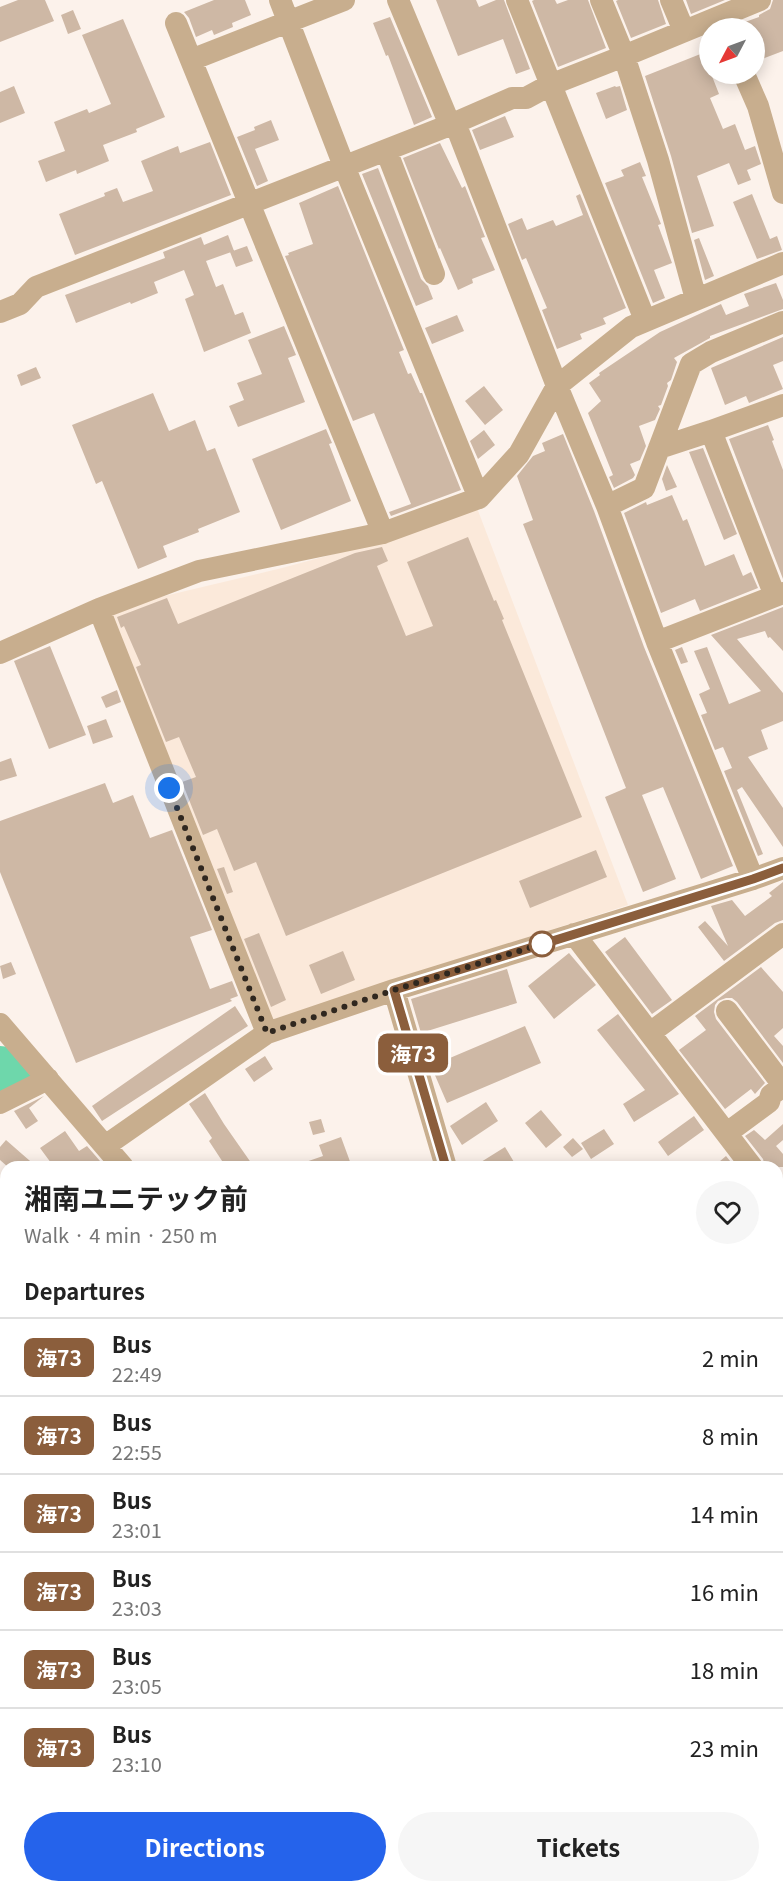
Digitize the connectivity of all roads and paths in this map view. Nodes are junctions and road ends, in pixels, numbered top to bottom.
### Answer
1 (280, 0) edge
2 (344, 0) edge
3 (398, 0) edge
4 (517, 0) edge
5 (600, 0) edge
6 (671, 0) edge
7 (760, 0) edge
8 (731, 18) edge
9 (288, 21) junction
10 (176, 23) dead end
11 (699, 28) edge
12 (684, 31) junction
13 (624, 56) junction
14 (191, 60) junction
15 (748, 84) edge
16 (550, 85) junction
17 (453, 124) junction
18 (386, 150) junction
19 (344, 166) junction
20 (783, 193) edge
21 (249, 203) junction
22 (783, 263) edge
23 (434, 274) dead end
24 (696, 298) junction
25 (0, 312) edge
26 (645, 320) junction
27 (783, 322) edge
28 (556, 386) junction
29 (783, 405) edge
30 (711, 431) junction
31 (659, 448) junction
32 (479, 498) junction
33 (607, 506) junction
34 (383, 533) junction
35 (779, 595) edge
36 (99, 609) junction
37 (657, 642) junction
38 (0, 653) edge
39 (783, 868) edge
40 (753, 879) junction
41 (574, 934) junction
42 (783, 934) edge
43 (394, 990) junction
44 (726, 1011) dead end
45 (0, 1024) edge
46 (267, 1033) junction
47 (650, 1033) junction
48 (48, 1079) junction
49 (783, 1086) edge
50 (0, 1103) edge
51 (727, 1133) junction
52 (105, 1146) junction
53 (118, 1161) edge
54 (444, 1161) edge
55 (748, 1161) edge

1 - 9 street
2 - 9 street
3 - 17 street
4 - 16 street
5 - 13 street
6 - 12 street
7 - 8 street
9 - 14 street
9 - 19 street
10 - 14 street
11 - 12 street
12 - 13 street
13 - 16 street
13 - 24 street
14 - 21 street
15 - 20 street
16 - 17 street
16 - 26 street
17 - 18 street
17 - 28 street
18 - 19 street
18 - 23 street
19 - 21 street
19 - 32 street
21 - 25 street
21 - 34 street
22 - 24 street
24 - 26 street
26 - 28 street
27 - 31 street
28 - 32 street
28 - 33 street
29 - 30 street
30 - 31 street
30 - 35 street
31 - 33 street
32 - 34 street
33 - 37 street
34 - 36 street
35 - 37 street
36 - 38 street
36 - 46 street
37 - 40 street
39 - 40 street
40 - 41 street
41 - 43 street
41 - 47 street
42 - 47 street
43 - 46 street
43 - 54 street
44 - 49 street
45 - 48 street
46 - 52 street
47 - 51 street
48 - 50 street
48 - 52 street
49 - 51 street
51 - 55 street
52 - 53 street

